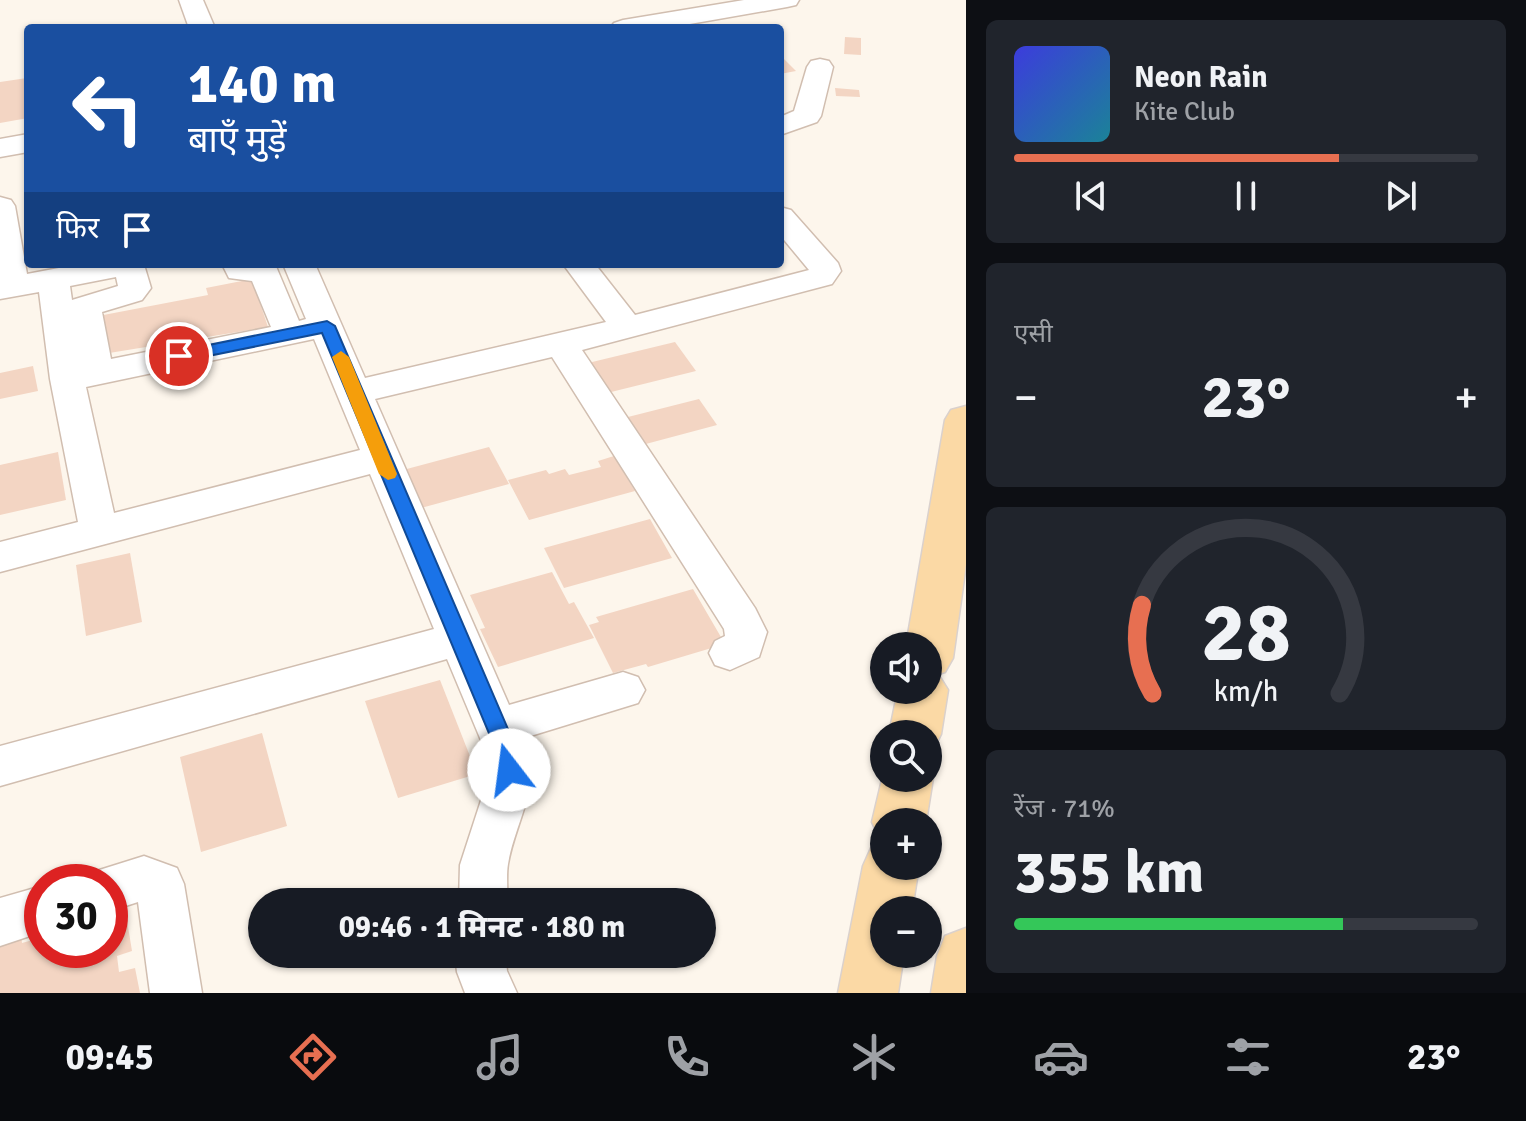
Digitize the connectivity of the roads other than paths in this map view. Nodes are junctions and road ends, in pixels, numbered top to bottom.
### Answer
1 (191, 0) edge
2 (787, 0) edge
3 (200, 24) edge
4 (646, 24) edge
5 (820, 67) dead end
6 (784, 125) edge
7 (24, 144) edge
8 (0, 148) edge
9 (0, 206) edge
10 (784, 220) edge
11 (109, 268) edge
12 (131, 268) edge
13 (239, 268) edge
14 (299, 268) edge
15 (582, 268) edge
16 (53, 279) junction
17 (7, 287) edge
18 (301, 314) junction
19 (627, 328) junction
20 (561, 344) junction
21 (81, 367) junction
22 (356, 392) junction
23 (966, 420) edge
24 (382, 458) junction
25 (99, 532) junction
26 (0, 557) edge
27 (932, 632) edge
28 (458, 639) junction
29 (730, 653) dead end
30 (623, 690) dead end
31 (497, 727) junction
32 (0, 766) edge
33 (888, 880) edge
34 (128, 883) edge
35 (483, 888) edge
36 (24, 915) edge
37 (0, 922) edge
38 (966, 956) edge
39 (482, 968) edge
40 (176, 993) edge
41 (491, 993) edge
42 (868, 993) edge
43 (961, 993) edge

1 - 3 street
2 - 4 street
5 - 6 street
7 - 8 street
9 - 17 street
10 - 19 street
11 - 16 street
12 - 21 street
13 - 18 street
14 - 18 street
15 - 19 street
16 - 17 street
16 - 21 street
18 - 21 street
18 - 22 street
19 - 20 street
20 - 22 street
20 - 29 street
21 - 25 street
22 - 24 street
23 - 27 main road
24 - 25 street
24 - 28 street
25 - 26 street
28 - 31 street
28 - 32 street
30 - 31 street
31 - 35 street
33 - 42 main road
34 - 40 street
36 - 37 street
38 - 43 main road
39 - 41 street

